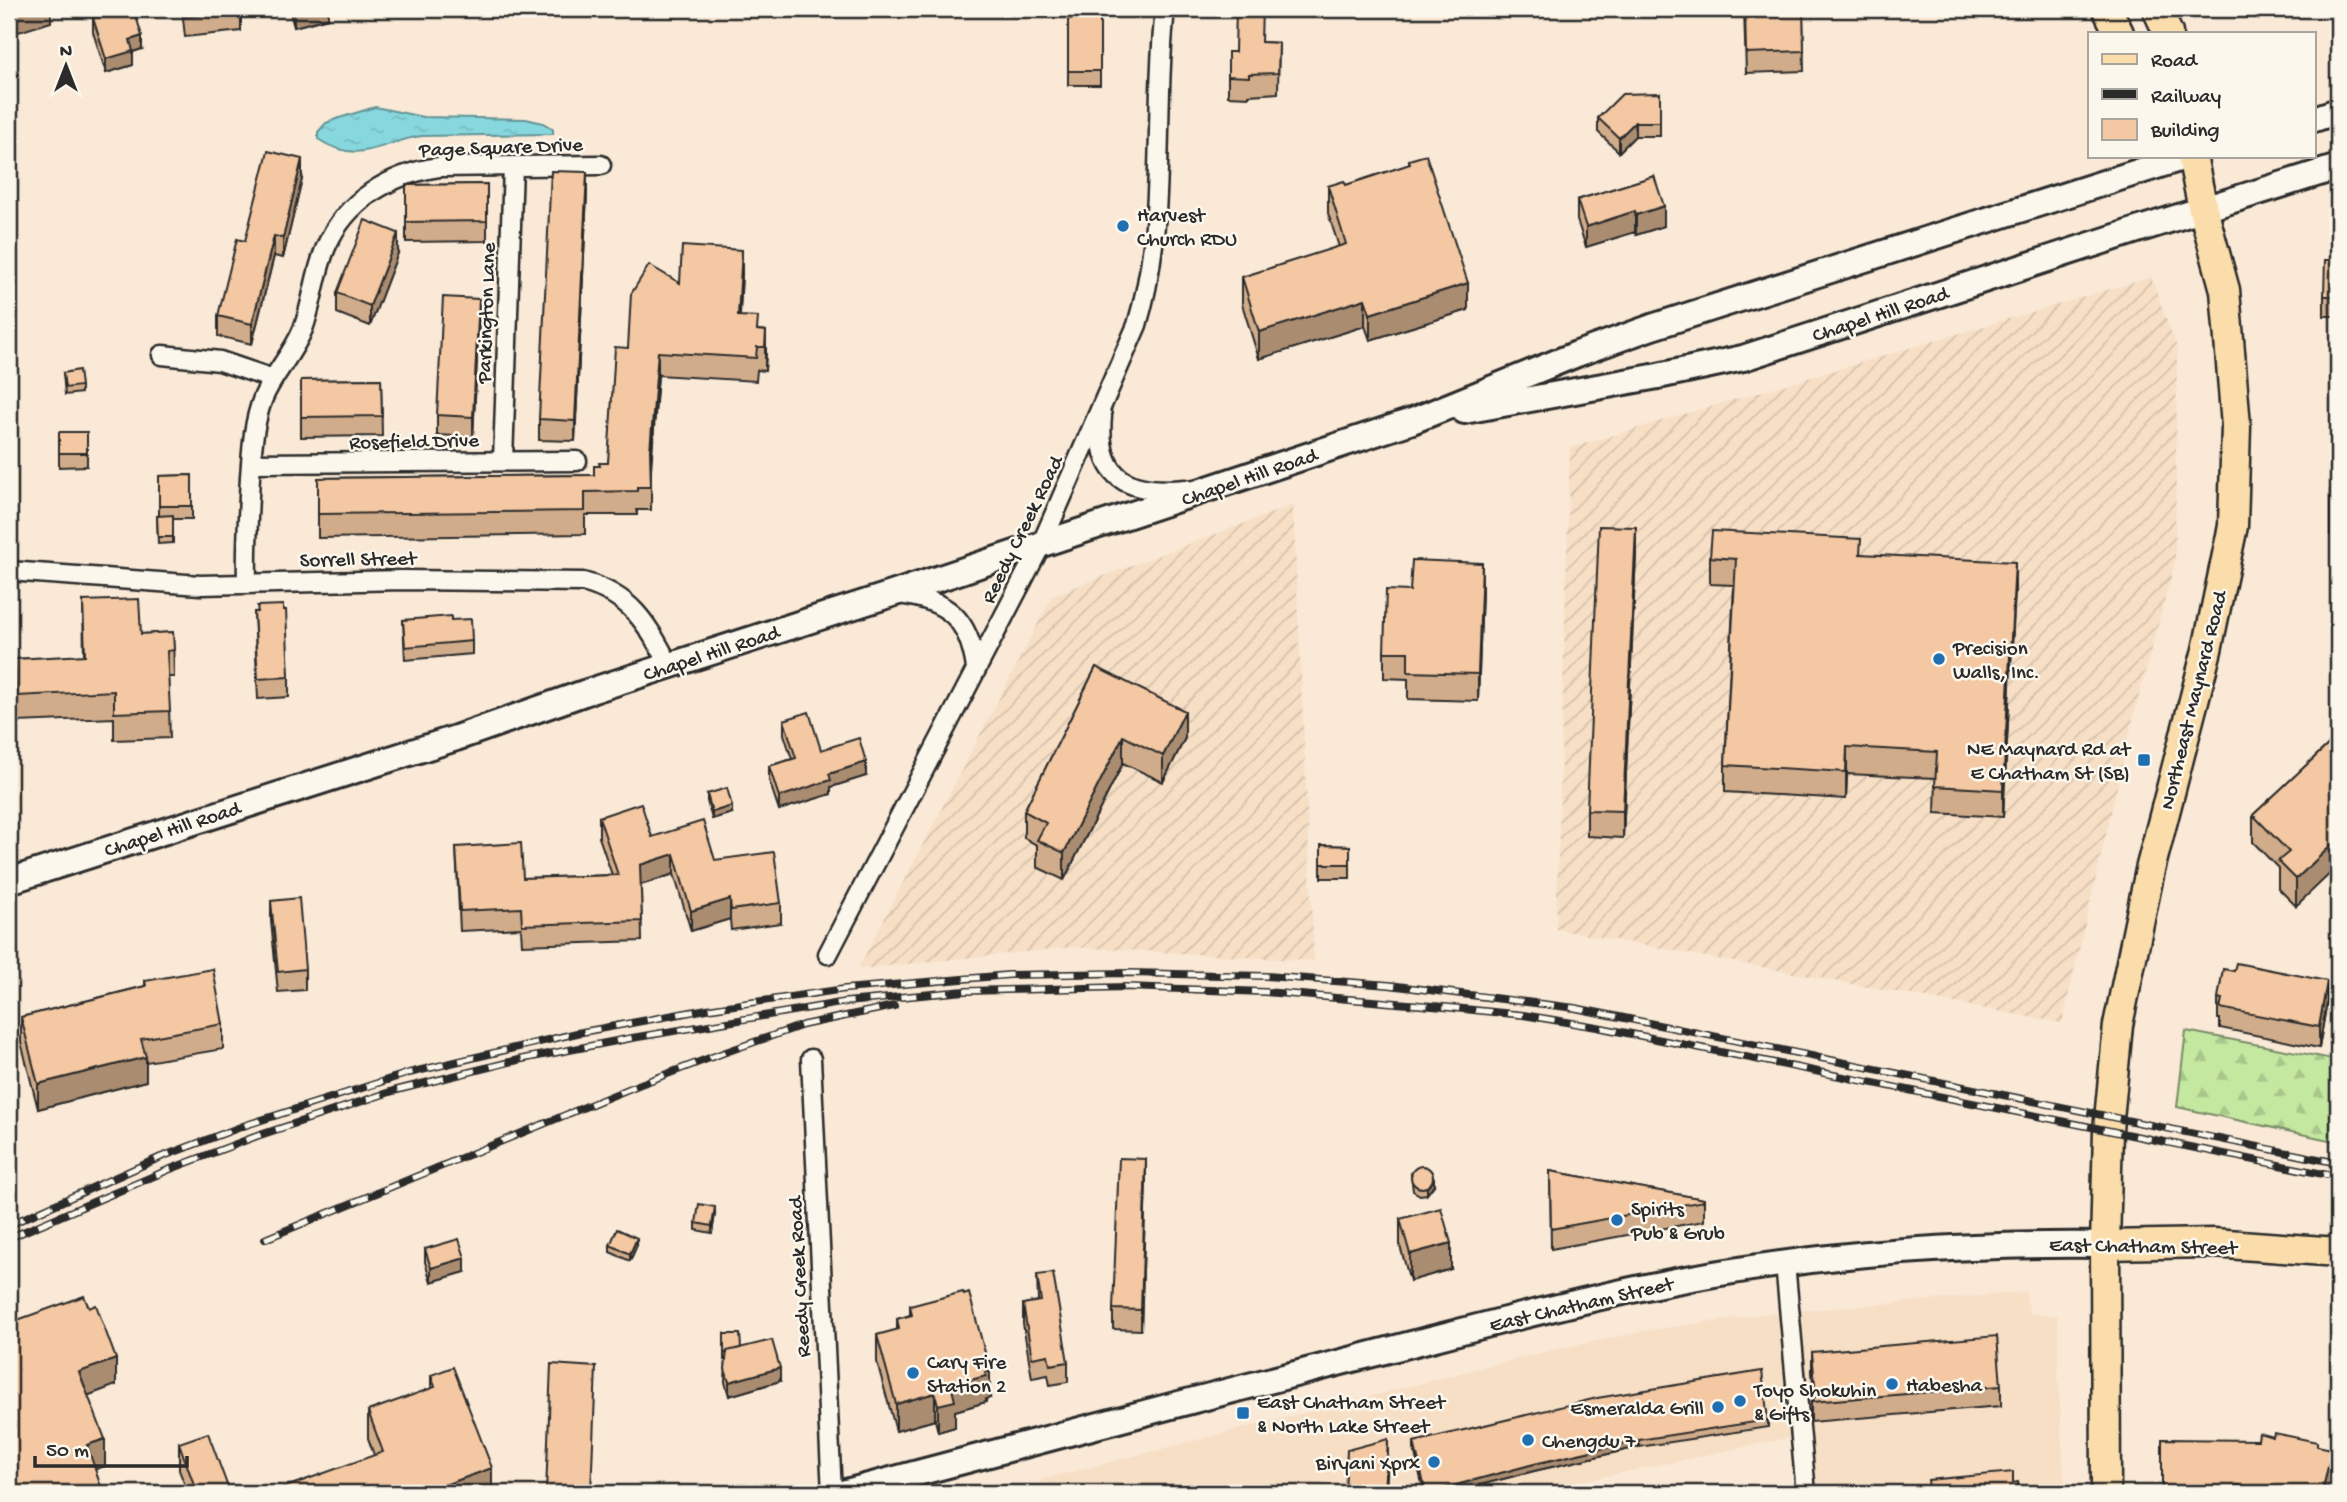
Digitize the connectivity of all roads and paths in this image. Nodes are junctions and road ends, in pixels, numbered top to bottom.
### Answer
1 (1165, 9) edge
2 (2107, 9) edge
3 (2157, 9) edge
4 (2118, 32) edge
5 (2168, 32) edge
6 (2338, 111) edge
7 (2316, 118) edge
8 (2184, 158) edge
9 (2190, 158) edge
10 (601, 165) dead end
11 (513, 166) junction
12 (2338, 167) edge
13 (2203, 209) junction
14 (162, 355) dead end
15 (273, 380) junction
16 (1102, 407) junction
17 (1412, 421) junction
18 (503, 461) junction
19 (577, 461) dead end
20 (251, 463) junction
21 (1217, 486) junction
22 (1041, 545) junction
23 (9, 571) edge
24 (247, 584) junction
25 (895, 593) junction
26 (670, 665) junction
27 (976, 668) junction
28 (9, 881) edge
29 (828, 954) dead end
30 (811, 1059) dead end
31 (2105, 1245) junction
32 (2338, 1252) edge
33 (1785, 1263) junction
34 (832, 1493) edge
35 (842, 1493) edge
36 (1806, 1493) edge
37 (2106, 1493) edge

1 - 16 street, Reedy Creek Road
2 - 4 main road
3 - 5 main road
6 - 7 main road
8 - 17 main road, Chapel Hill Road
9 - 13 main road, Northeast Maynard Road
10 - 11 street, Page Square Drive
11 - 15 street, Page Square Drive
11 - 18 street, Parkington Lane
12 - 13 main road, Chapel Hill Road
13 - 17 main road, Chapel Hill Road
13 - 31 main road, Northeast Maynard Road
14 - 15 street
15 - 20 street, Page Square Drive
16 - 21 street, Reedy Creek Road
16 - 22 street, Reedy Creek Road
17 - 21 main road, Chapel Hill Road
18 - 19 street, Rosefield Drive
18 - 20 street, Rosefield Drive
20 - 24 street, Page Square Drive
21 - 22 main road, Chapel Hill Road
22 - 25 main road, Chapel Hill Road
22 - 27 street, Reedy Creek Road
23 - 24 street, Sorrell Street
24 - 26 street, Sorrell Street
25 - 26 main road, Chapel Hill Road
25 - 27 street, Reedy Creek Road
26 - 28 main road, Chapel Hill Road
27 - 29 street, Reedy Creek Road
30 - 34 street, Reedy Creek Road
31 - 32 main road, East Chatham Street
31 - 33 main road, East Chatham Street
31 - 37 main road, Northeast Maynard Road
33 - 35 main road, East Chatham Street
33 - 36 street

